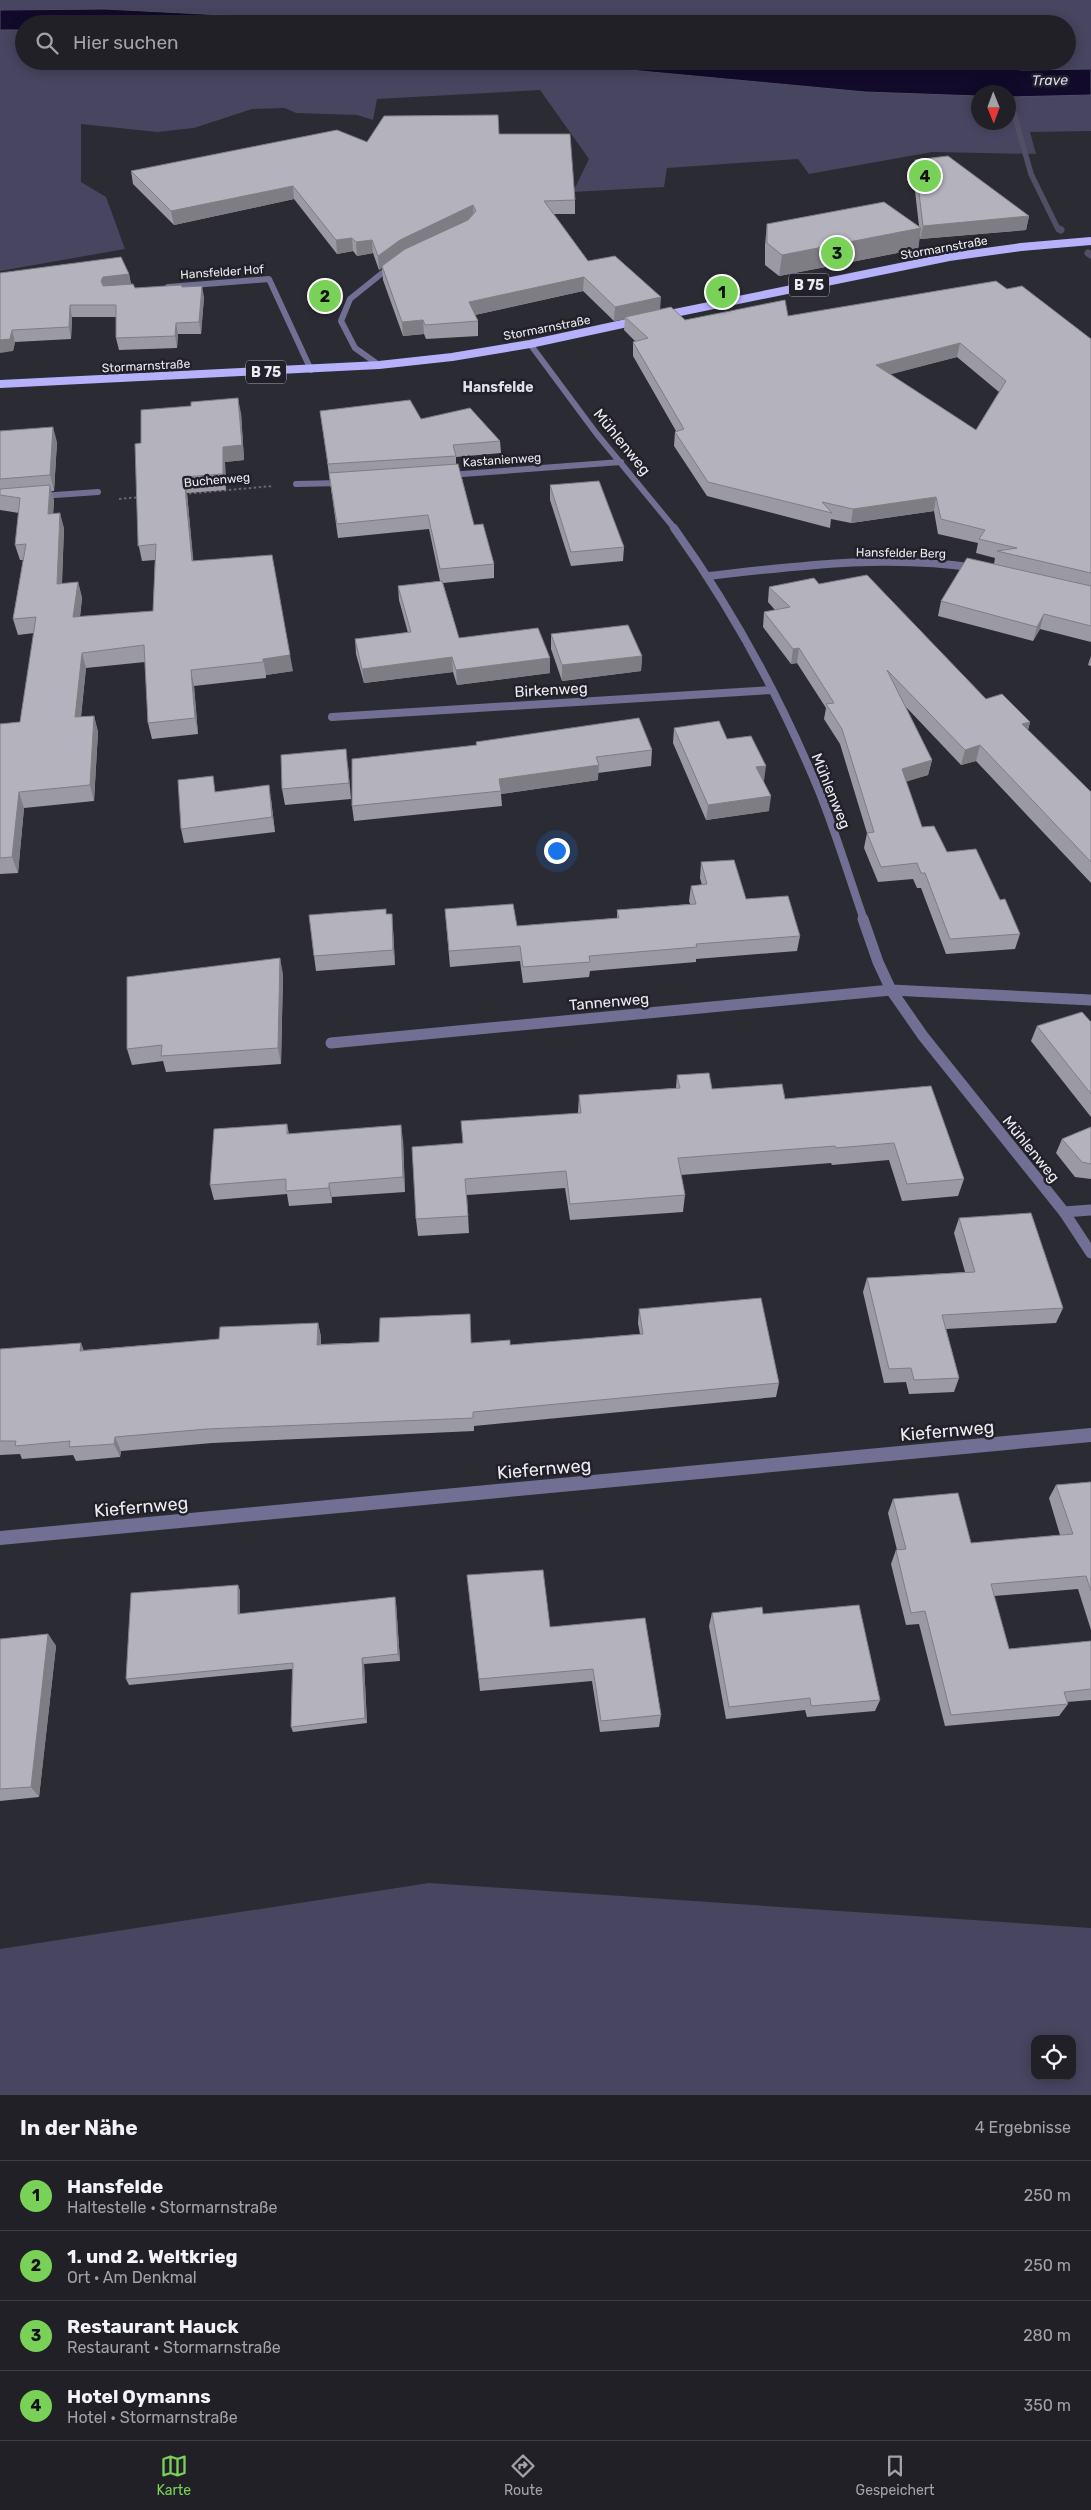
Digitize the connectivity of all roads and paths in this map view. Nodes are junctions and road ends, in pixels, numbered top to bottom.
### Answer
1 (1091, 241) edge
2 (396, 263) edge
3 (164, 287) edge
4 (530, 344) junction
5 (379, 365) junction
6 (311, 370) junction
7 (0, 384) edge
8 (621, 462) junction
9 (437, 476) edge
10 (349, 482) edge
11 (296, 484) joint
12 (98, 492) joint
13 (176, 495) edge
14 (30, 497) edge
15 (146, 497) edge
16 (981, 569) edge
17 (708, 576) junction
18 (772, 690) junction
19 (332, 717) dead end
20 (891, 990) junction
21 (1091, 1000) edge
22 (331, 1043) dead end
23 (1091, 1210) edge
24 (1064, 1212) junction
25 (1091, 1253) edge
26 (1091, 1436) edge
27 (0, 1538) edge

1 - 4 main road, Stormarnstraße / B 75
2 - 5 street
3 - 6 street, Hansfelder Hof
4 - 5 main road, Stormarnstraße / B 75
4 - 8 street, Mühlenweg
5 - 6 main road, Stormarnstraße / B 75
6 - 7 main road, Stormarnstraße / B 75
8 - 9 street, Kastanienweg
8 - 17 street, Mühlenweg
10 - 11 street
11 - 13 path, Buchenweg
12 - 14 street
12 - 15 path
16 - 17 street, Hansfelder Berg
17 - 18 street, Mühlenweg
18 - 19 street, Birkenweg
18 - 20 street, Mühlenweg
20 - 21 street, Tannenweg
20 - 22 street, Tannenweg
20 - 24 street, Mühlenweg
23 - 24 street
24 - 25 street, Mühlenweg
26 - 27 street, Kiefernweg

